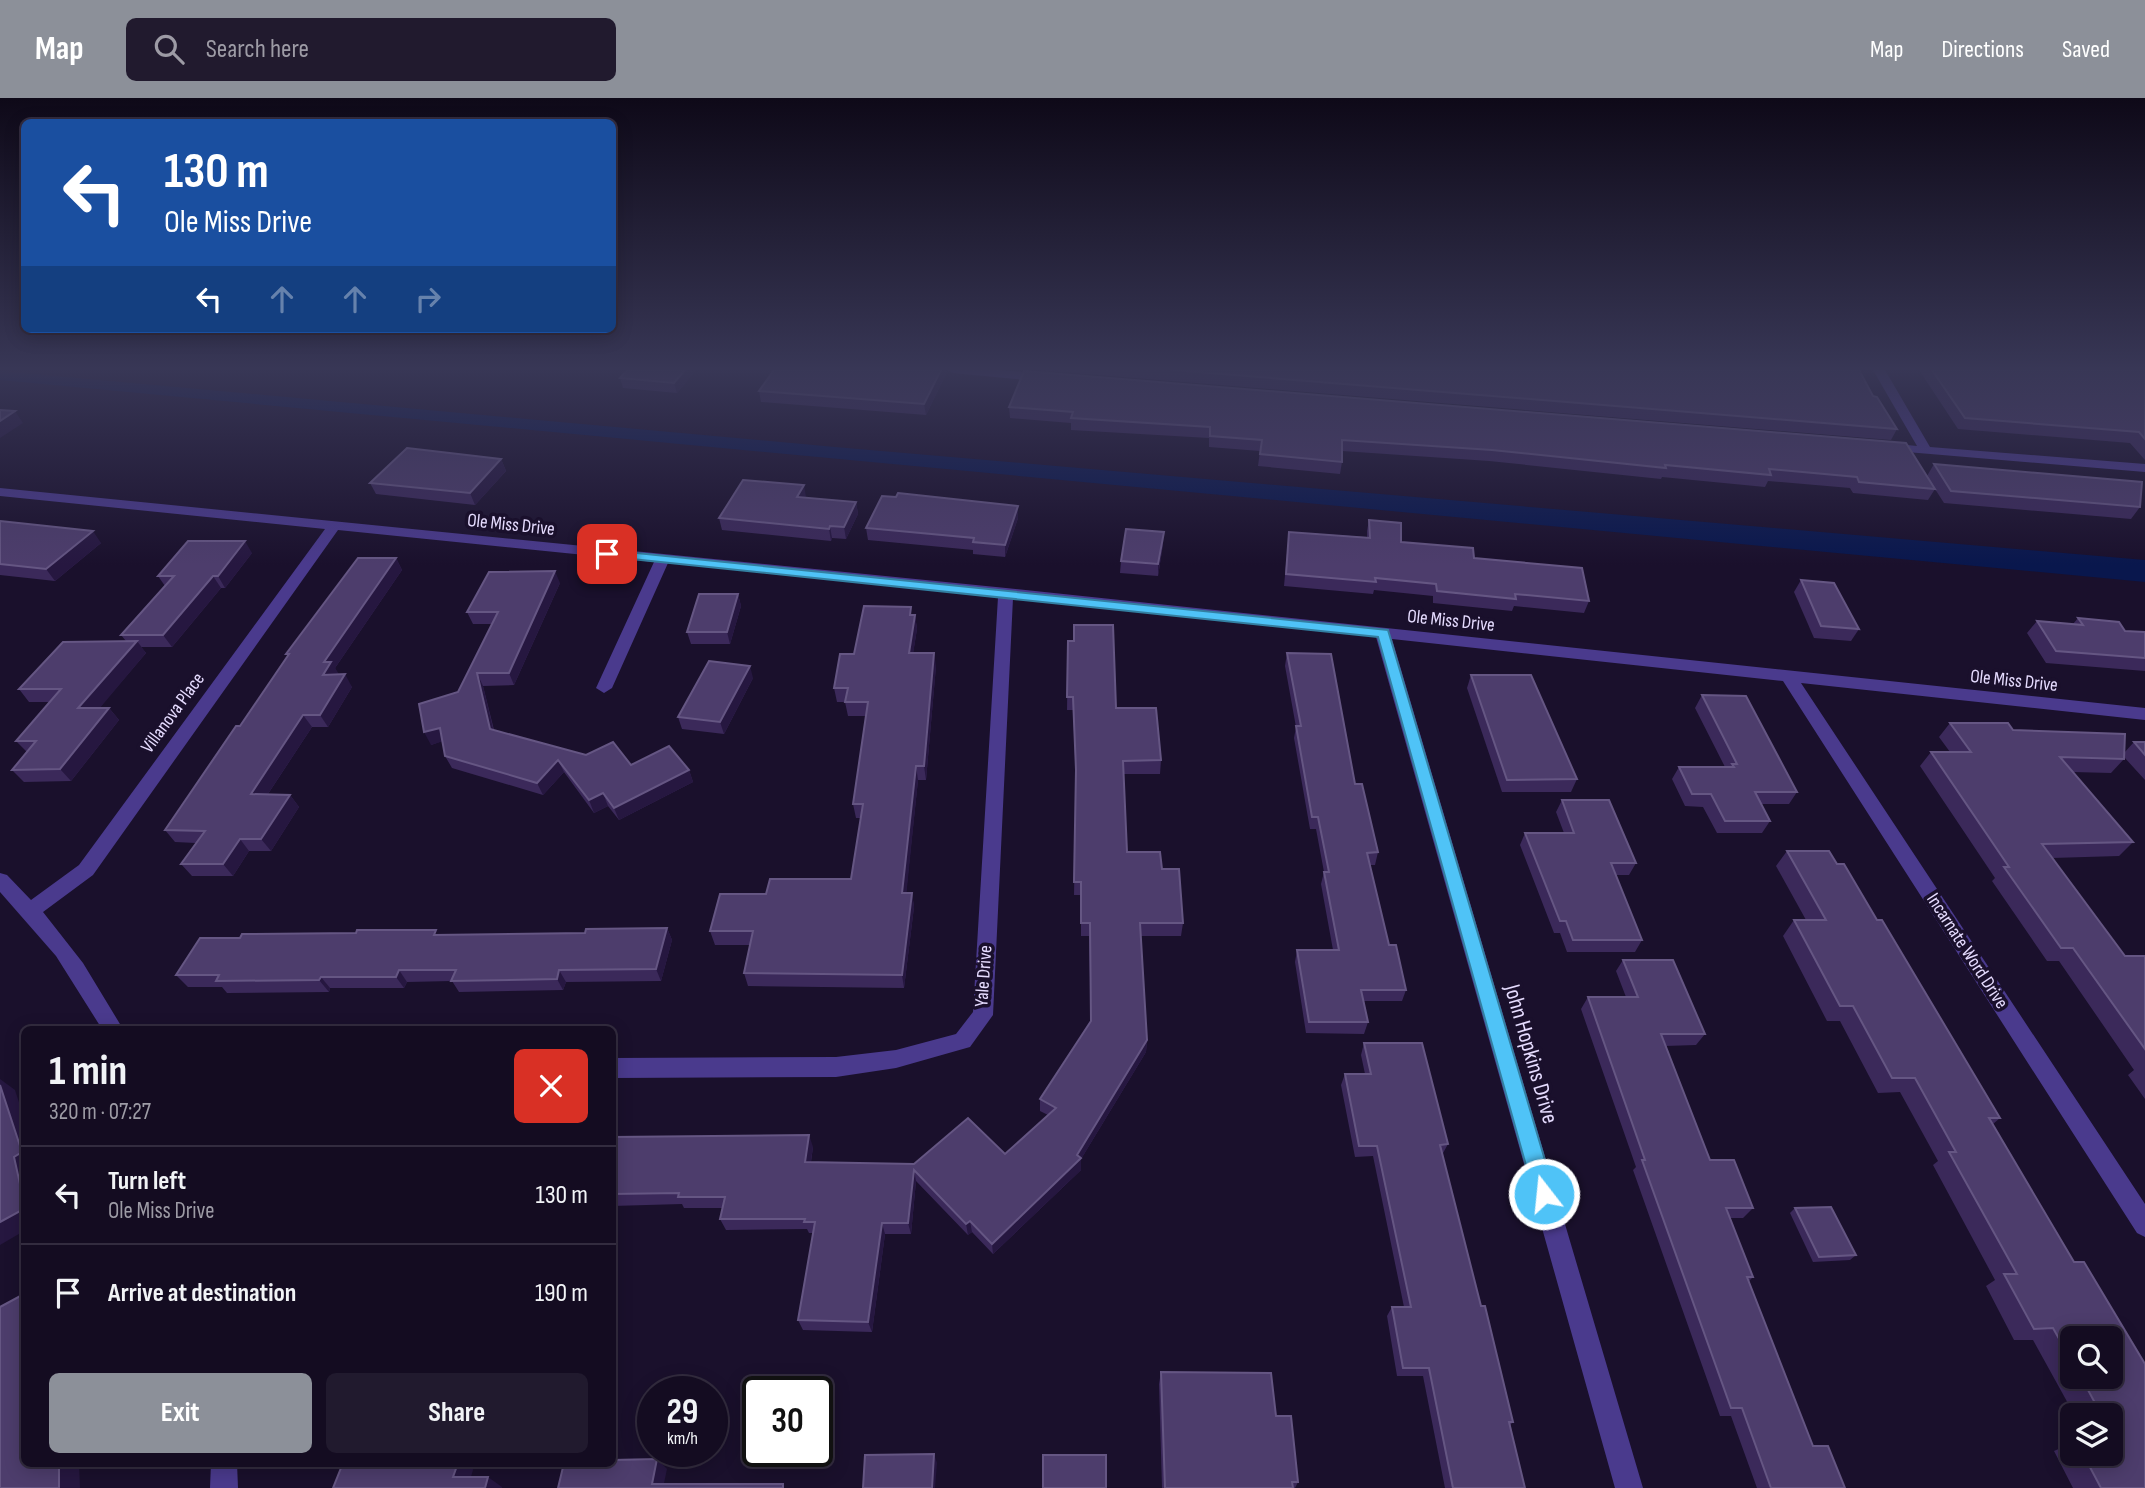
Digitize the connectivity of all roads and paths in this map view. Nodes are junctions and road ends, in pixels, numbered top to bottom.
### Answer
1 (1917, 435) edge
2 (1871, 446) edge
3 (1926, 450) junction
4 (2145, 468) edge
5 (0, 492) edge
6 (334, 526) junction
7 (663, 559) junction
8 (1006, 593) junction
9 (1383, 634) junction
10 (1789, 677) junction
11 (604, 688) dead end
12 (2145, 714) edge
13 (0, 880) edge
14 (31, 910) junction
15 (111, 1026) edge
16 (616, 1068) edge
17 (2145, 1224) edge
18 (224, 1467) edge
19 (224, 1488) edge
20 (1629, 1488) edge

1 - 3 street
2 - 3 street
3 - 4 street
5 - 6 street, Ole Miss Drive
6 - 7 street, Ole Miss Drive
6 - 14 street, Villanova Place
7 - 8 street, Ole Miss Drive
7 - 11 street
8 - 9 street, Ole Miss Drive
8 - 16 street, Yale Drive
9 - 10 street, Ole Miss Drive
9 - 20 street, John Hopkins Drive
10 - 12 street, Ole Miss Drive
10 - 17 street, Incarnate Word Drive
13 - 14 street
14 - 15 street
18 - 19 street

